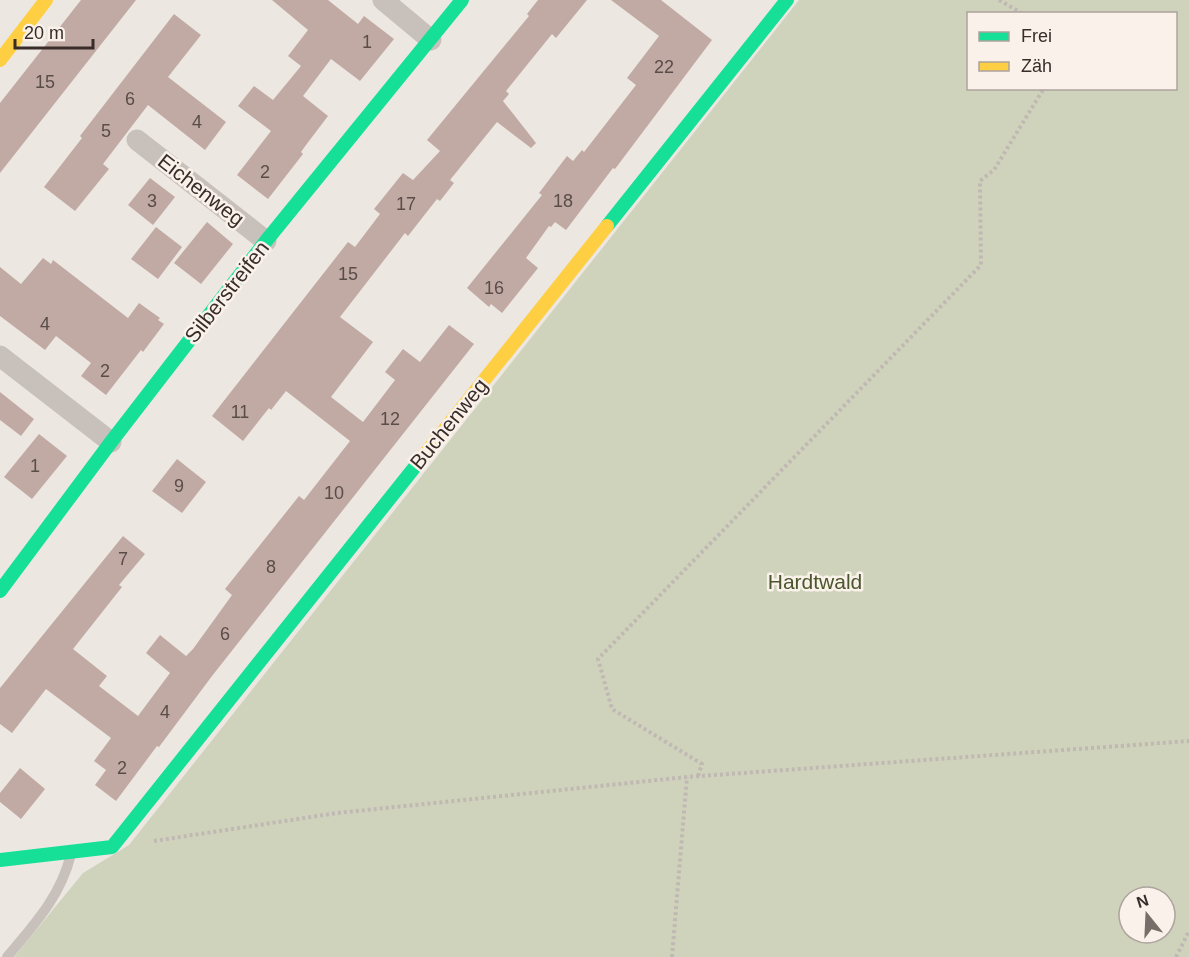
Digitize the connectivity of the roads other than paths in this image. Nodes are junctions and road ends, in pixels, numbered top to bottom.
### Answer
1 (46, 0) edge
2 (383, 0) edge
3 (462, 0) edge
4 (787, 0) edge
5 (431, 40) junction
6 (0, 60) edge
7 (137, 140) dead end
8 (266, 241) junction
9 (0, 356) edge
10 (111, 442) junction
11 (0, 591) edge
12 (71, 853) junction
13 (0, 860) edge
14 (7, 957) edge

1 - 6 street
2 - 5 street
3 - 5 street, Silberstreifen
4 - 12 street, Buchenweg
5 - 8 street, Silberstreifen
7 - 8 street, Eichenweg
8 - 10 street, Silberstreifen
9 - 10 street
10 - 11 street, Silberstreifen
12 - 13 street
12 - 14 lane

